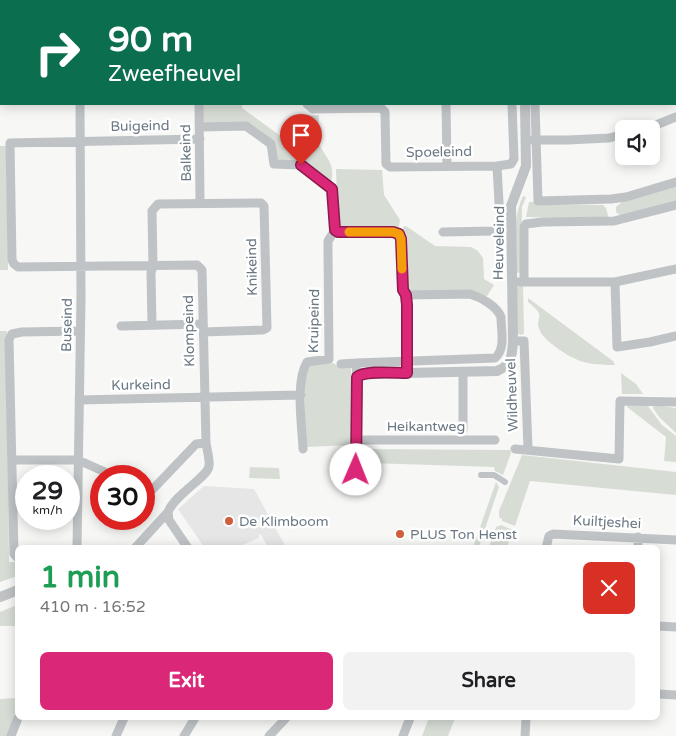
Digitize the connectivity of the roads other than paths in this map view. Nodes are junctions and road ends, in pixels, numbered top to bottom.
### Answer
1 (80, 105) edge
2 (199, 105) edge
3 (446, 105) edge
4 (512, 105) edge
5 (524, 105) edge
6 (535, 105) edge
7 (316, 106) edge
8 (676, 117) edge
9 (660, 123) edge
10 (200, 127) junction
11 (615, 136) edge
12 (200, 139) junction
13 (80, 140) junction
14 (531, 140) junction
15 (447, 165) junction
16 (497, 166) junction
17 (676, 182) edge
18 (200, 202) junction
19 (676, 205) edge
20 (335, 230) junction
21 (443, 232) dead end
22 (81, 266) junction
23 (153, 266) junction
24 (676, 269) edge
25 (512, 282) junction
26 (524, 282) junction
27 (615, 282) junction
28 (406, 295) junction
29 (152, 325) junction
30 (121, 326) dead end
31 (203, 328) junction
32 (80, 331) junction
33 (676, 336) edge
34 (513, 341) junction
35 (407, 362) junction
36 (356, 363) junction
37 (341, 364) dead end
38 (463, 372) junction
39 (407, 373) junction
40 (357, 377) junction
41 (301, 395) junction
42 (205, 397) junction
43 (79, 400) junction
44 (676, 402) edge
45 (463, 430) dead end
46 (495, 440) dead end
47 (206, 443) junction
48 (357, 444) junction
49 (303, 449) dead end
50 (515, 449) dead end
51 (528, 449) junction
52 (13, 460) junction
53 (78, 460) junction
54 (90, 465) edge
55 (481, 475) dead end
56 (505, 482) dead end
57 (155, 487) edge
58 (352, 490) dead end
59 (168, 512) junction
60 (638, 537) junction
61 (676, 540) edge
62 (77, 545) edge
63 (138, 545) edge
64 (186, 545) edge
65 (547, 545) edge
66 (638, 545) edge
67 (15, 555) edge
68 (15, 591) edge
69 (0, 597) edge
70 (660, 626) edge
71 (676, 627) edge
72 (660, 694) edge
73 (676, 695) edge
74 (17, 720) edge
75 (123, 720) edge
76 (194, 720) edge
77 (284, 720) edge
78 (409, 720) edge
79 (526, 720) edge
80 (11, 736) edge
81 (116, 736) edge
82 (184, 736) edge
83 (269, 736) edge
84 (403, 736) edge
85 (526, 736) edge

1 - 13 street, Buseind
2 - 10 street, Balkeind
3 - 15 street
4 - 16 street
5 - 14 street, Heuveleind
6 - 14 street
7 - 15 street, Spoeleind
8 - 9 street
10 - 12 street, Balkeind
10 - 20 street
11 - 14 street
12 - 13 street, Buigeind
12 - 18 street, Balkeind
13 - 22 street, Buseind
13 - 22 street, Buigeind
14 - 17 street
14 - 25 street, Heuveleind
15 - 16 street, Spoeleind
16 - 21 street
18 - 23 street
18 - 31 street, Knikeind
19 - 26 street
20 - 28 street
20 - 41 street, Kruipeind
22 - 23 street, Klompeind
22 - 32 street, Buseind
23 - 29 street
23 - 31 street, Klompeind
24 - 27 street
25 - 26 street
25 - 34 street, Heuveleind
26 - 27 street
27 - 33 street
28 - 35 street
28 - 35 street
29 - 30 street
29 - 31 street
31 - 42 street, Klompeind
32 - 43 street, Buseind
32 - 52 street
34 - 38 street, Heuveleind
34 - 51 street, Wildheuvel
35 - 36 street
35 - 39 street
36 - 37 street
36 - 40 street
38 - 39 street
38 - 45 street
39 - 40 street
40 - 48 street
41 - 42 street, Kurkeind
41 - 49 street
42 - 43 street, Kurkeind
42 - 47 street, Klompeind
43 - 53 street, Buseind
44 - 51 street
46 - 48 street, Heikantweg
47 - 57 street
47 - 59 street, Klompeind
48 - 58 street
50 - 51 street
52 - 53 street
52 - 67 street
53 - 54 street
53 - 62 street, Buseind
55 - 56 street
59 - 63 street
59 - 64 street
60 - 61 street, Kuiltjeshei
60 - 65 street, Kuiltjeshei
60 - 66 street
68 - 69 street
70 - 71 street
72 - 73 street
74 - 80 street
75 - 81 street
76 - 82 street
77 - 83 street
78 - 84 street
79 - 85 street

